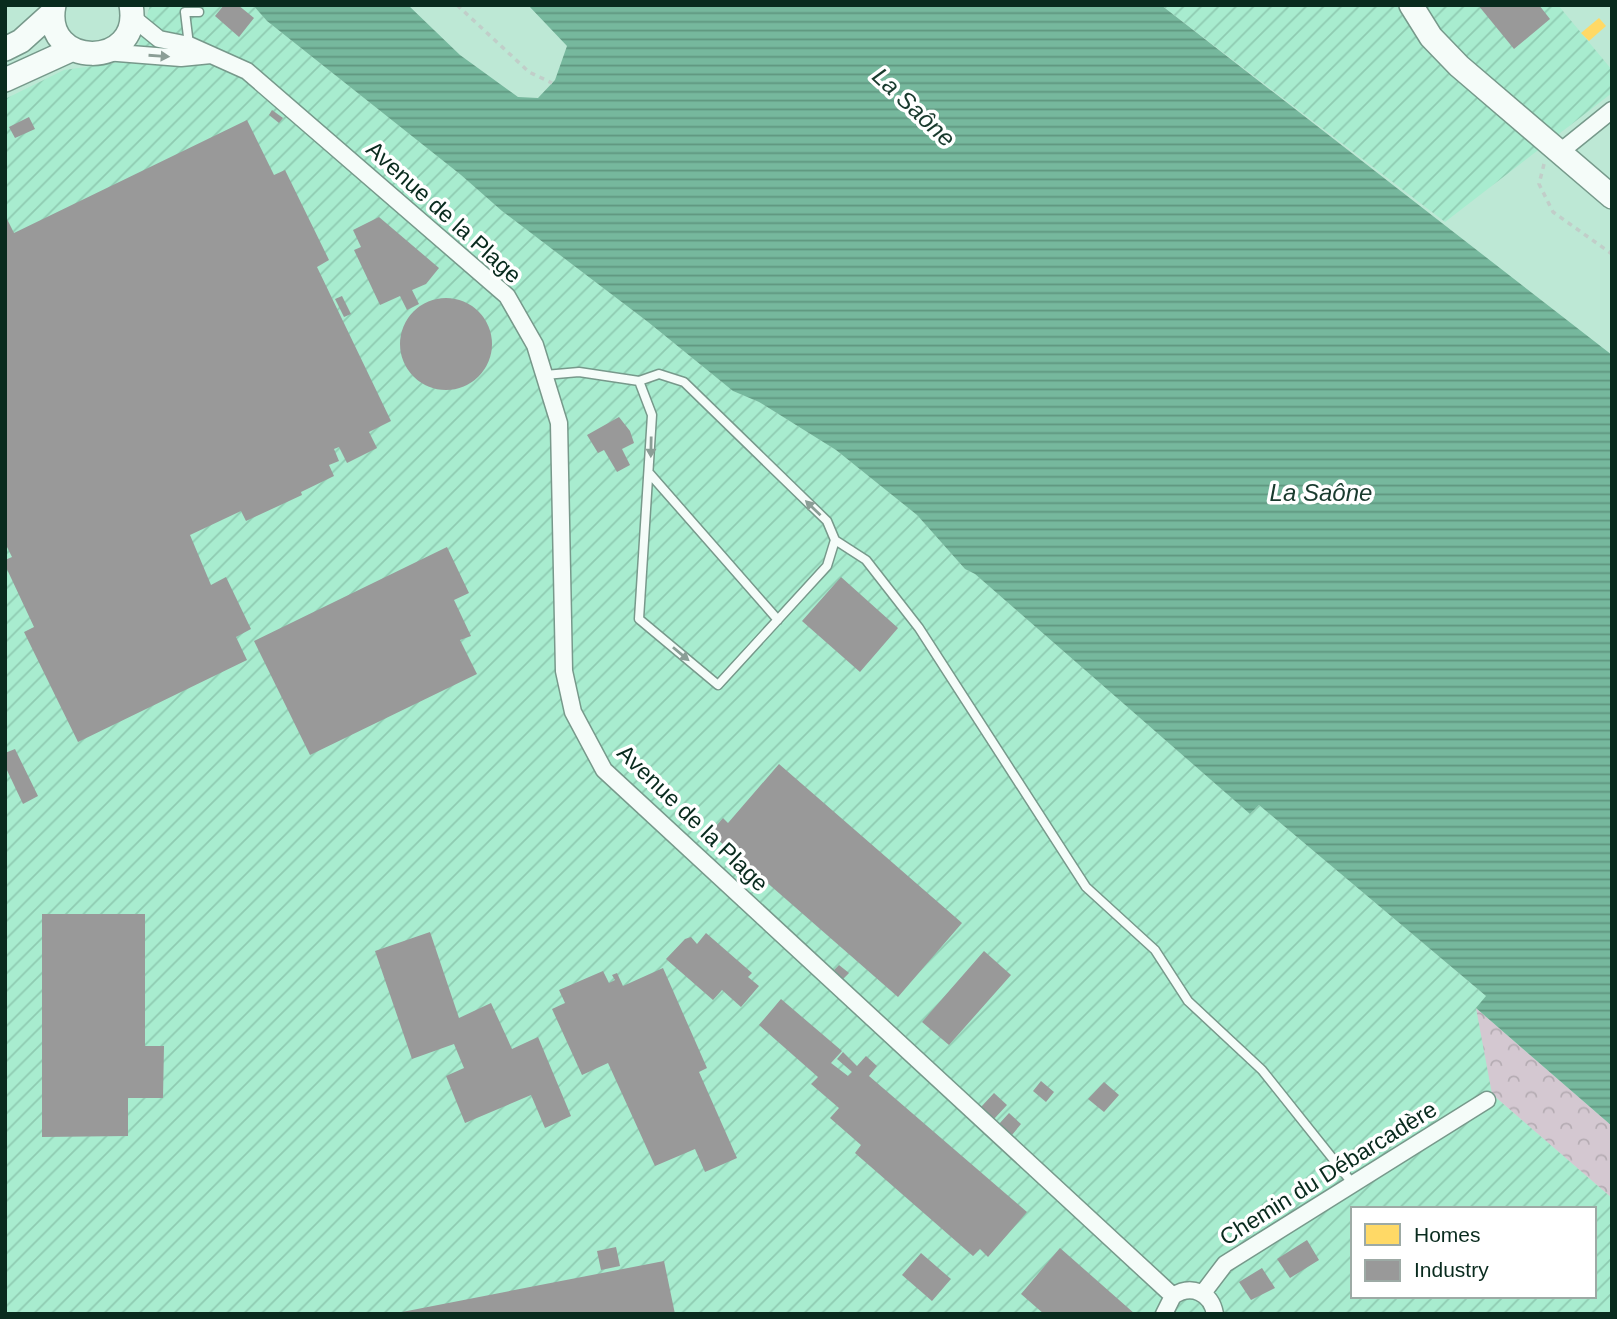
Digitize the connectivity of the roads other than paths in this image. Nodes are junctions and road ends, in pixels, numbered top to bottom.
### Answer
1 (1411, 5) edge
2 (53, 9) edge
3 (132, 9) edge
4 (199, 12) dead end
5 (189, 45) junction
6 (5, 49) edge
7 (73, 50) junction
8 (105, 52) junction
9 (214, 55) junction
10 (5, 80) edge
11 (1612, 110) edge
12 (1552, 156) junction
13 (1612, 197) edge
14 (545, 375) junction
15 (639, 381) junction
16 (650, 474) junction
17 (835, 540) junction
18 (778, 620) junction
19 (1487, 1100) dead end
20 (1353, 1184) junction
21 (1203, 1293) junction
22 (1172, 1296) junction
23 (1164, 1314) edge
24 (1215, 1314) edge

1 - 12 street
2 - 6 street
2 - 7 street
3 - 5 street, Avenue de la Plage
3 - 8 street
4 - 5 lane
5 - 9 street, Avenue de la Plage
7 - 8 street
7 - 10 street
8 -> 9 street
9 - 14 street, Avenue de la Plage
11 - 12 street
12 - 13 street
14 - 15 lane
14 - 22 street, Avenue de la Plage
15 -> 16 lane
17 -> 15 lane
16 - 18 lane
16 -> 18 lane
17 - 18 lane
17 - 20 lane
19 - 20 street, Chemin du Débarcadère
20 - 21 street, Chemin du Débarcadère
21 - 22 street
21 - 24 street
22 - 23 street

